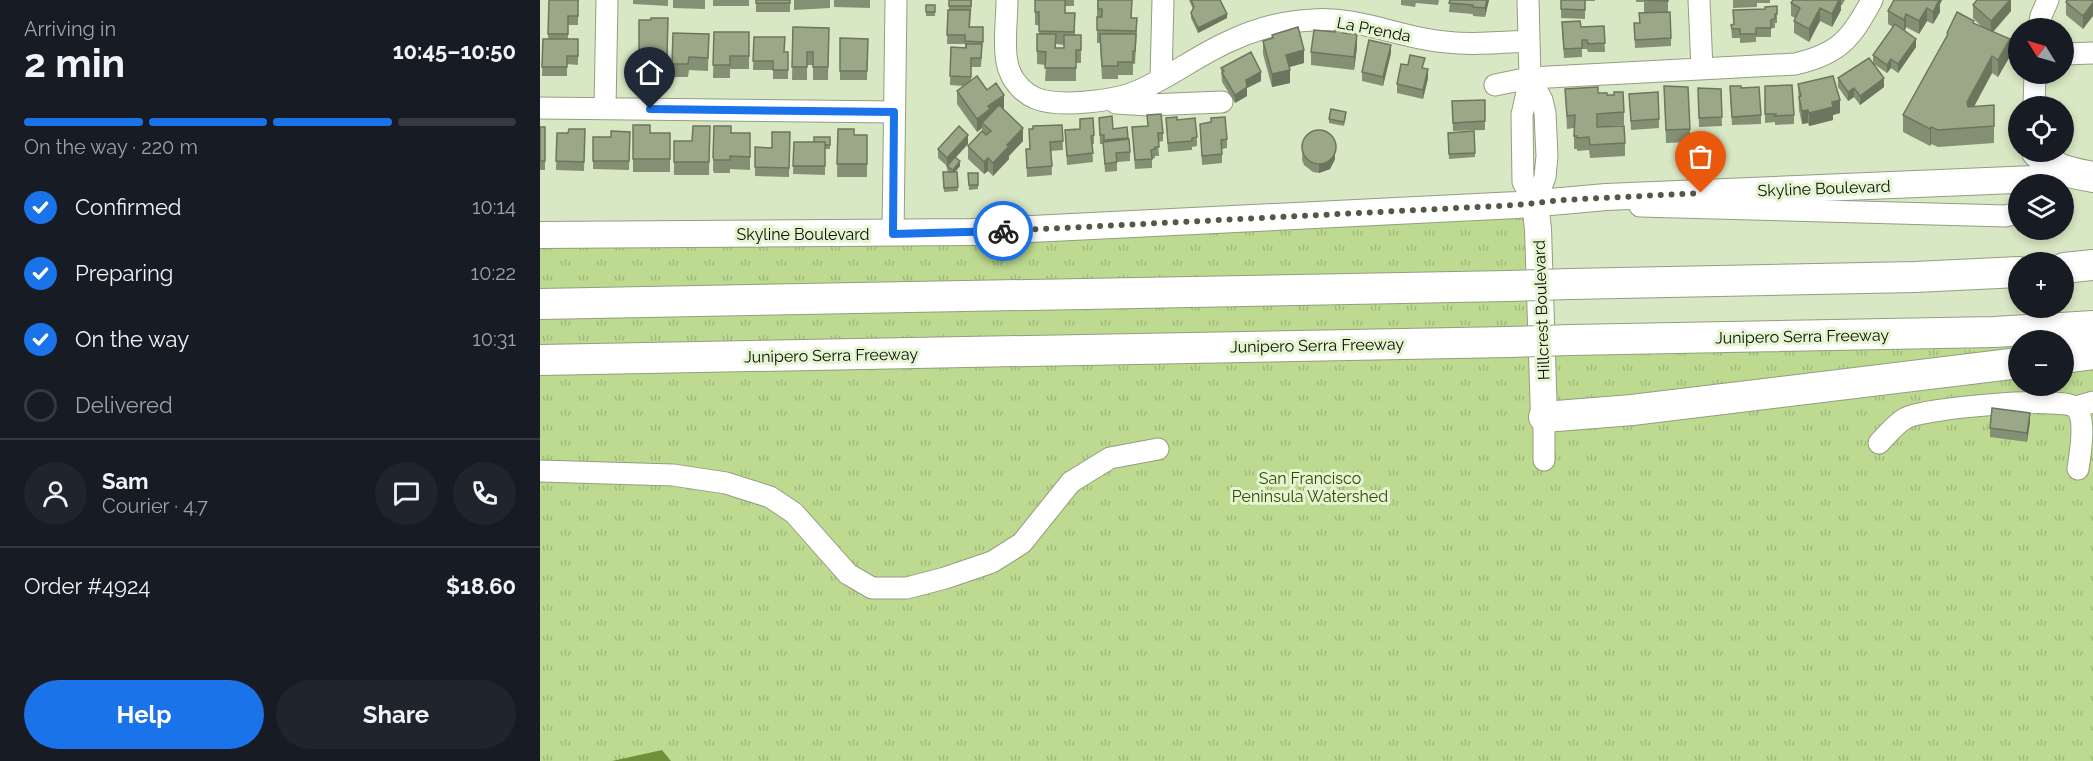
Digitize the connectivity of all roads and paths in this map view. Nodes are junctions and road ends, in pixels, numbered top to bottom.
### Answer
1 (607, 0) edge
2 (896, 0) edge
3 (1007, 0) edge
4 (1162, 0) edge
5 (1528, 0) edge
6 (1699, 0) edge
7 (1872, 0) edge
8 (2048, 0) edge
9 (2041, 18) edge
10 (1529, 41) junction
11 (2093, 53) edge
12 (2074, 54) edge
13 (1702, 69) junction
14 (1530, 78) junction
15 (1161, 79) junction
16 (1495, 85) dead end
17 (1092, 101) junction
18 (1222, 102) dead end
19 (540, 108) edge
20 (606, 108) junction
21 (894, 112) junction
22 (2036, 167) edge
23 (2093, 178) edge
24 (1606, 197) junction
25 (1535, 203) junction
26 (2008, 215) edge
27 (893, 234) junction
28 (540, 235) edge
29 (2093, 265) edge
30 (2074, 267) edge
31 (2008, 272) edge
32 (540, 304) edge
33 (2093, 326) edge
34 (2093, 354) edge
35 (2074, 357) edge
36 (540, 360) edge
37 (2008, 364) edge
38 (2084, 404) edge
39 (1544, 417) junction
40 (1879, 443) dead end
41 (1158, 449) dead end
42 (1544, 460) dead end
43 (2078, 470) dead end
44 (540, 471) edge

1 - 20 street
2 - 21 street
3 - 17 street, La Prenda
4 - 15 street
5 - 10 street, Hillcrest Boulevard
6 - 13 street
7 - 13 street
8 - 9 street
10 - 14 street, Hillcrest Boulevard
10 - 15 street, La Prenda
11 - 12 street
13 - 14 street
14 - 16 street
14 - 25 street, Hillcrest Boulevard
15 - 17 street, La Prenda
17 - 18 street, La Prenda
19 - 20 street
20 - 21 street
21 - 27 street
22 - 23 highway
22 - 24 main road, Skyline Boulevard
24 - 25 main road, Skyline Boulevard
24 - 26 street, Skyline Boulevard
25 - 27 main road, Skyline Boulevard
25 - 39 main road, Hillcrest Boulevard
27 - 28 main road, Skyline Boulevard
29 - 30 highway
31 - 32 highway, bridge
33 - 36 highway, Junipero Serra Freeway, bridge
34 - 35 highway
37 - 39 highway
38 - 40 street
38 - 43 street
39 - 42 street
41 - 44 street

